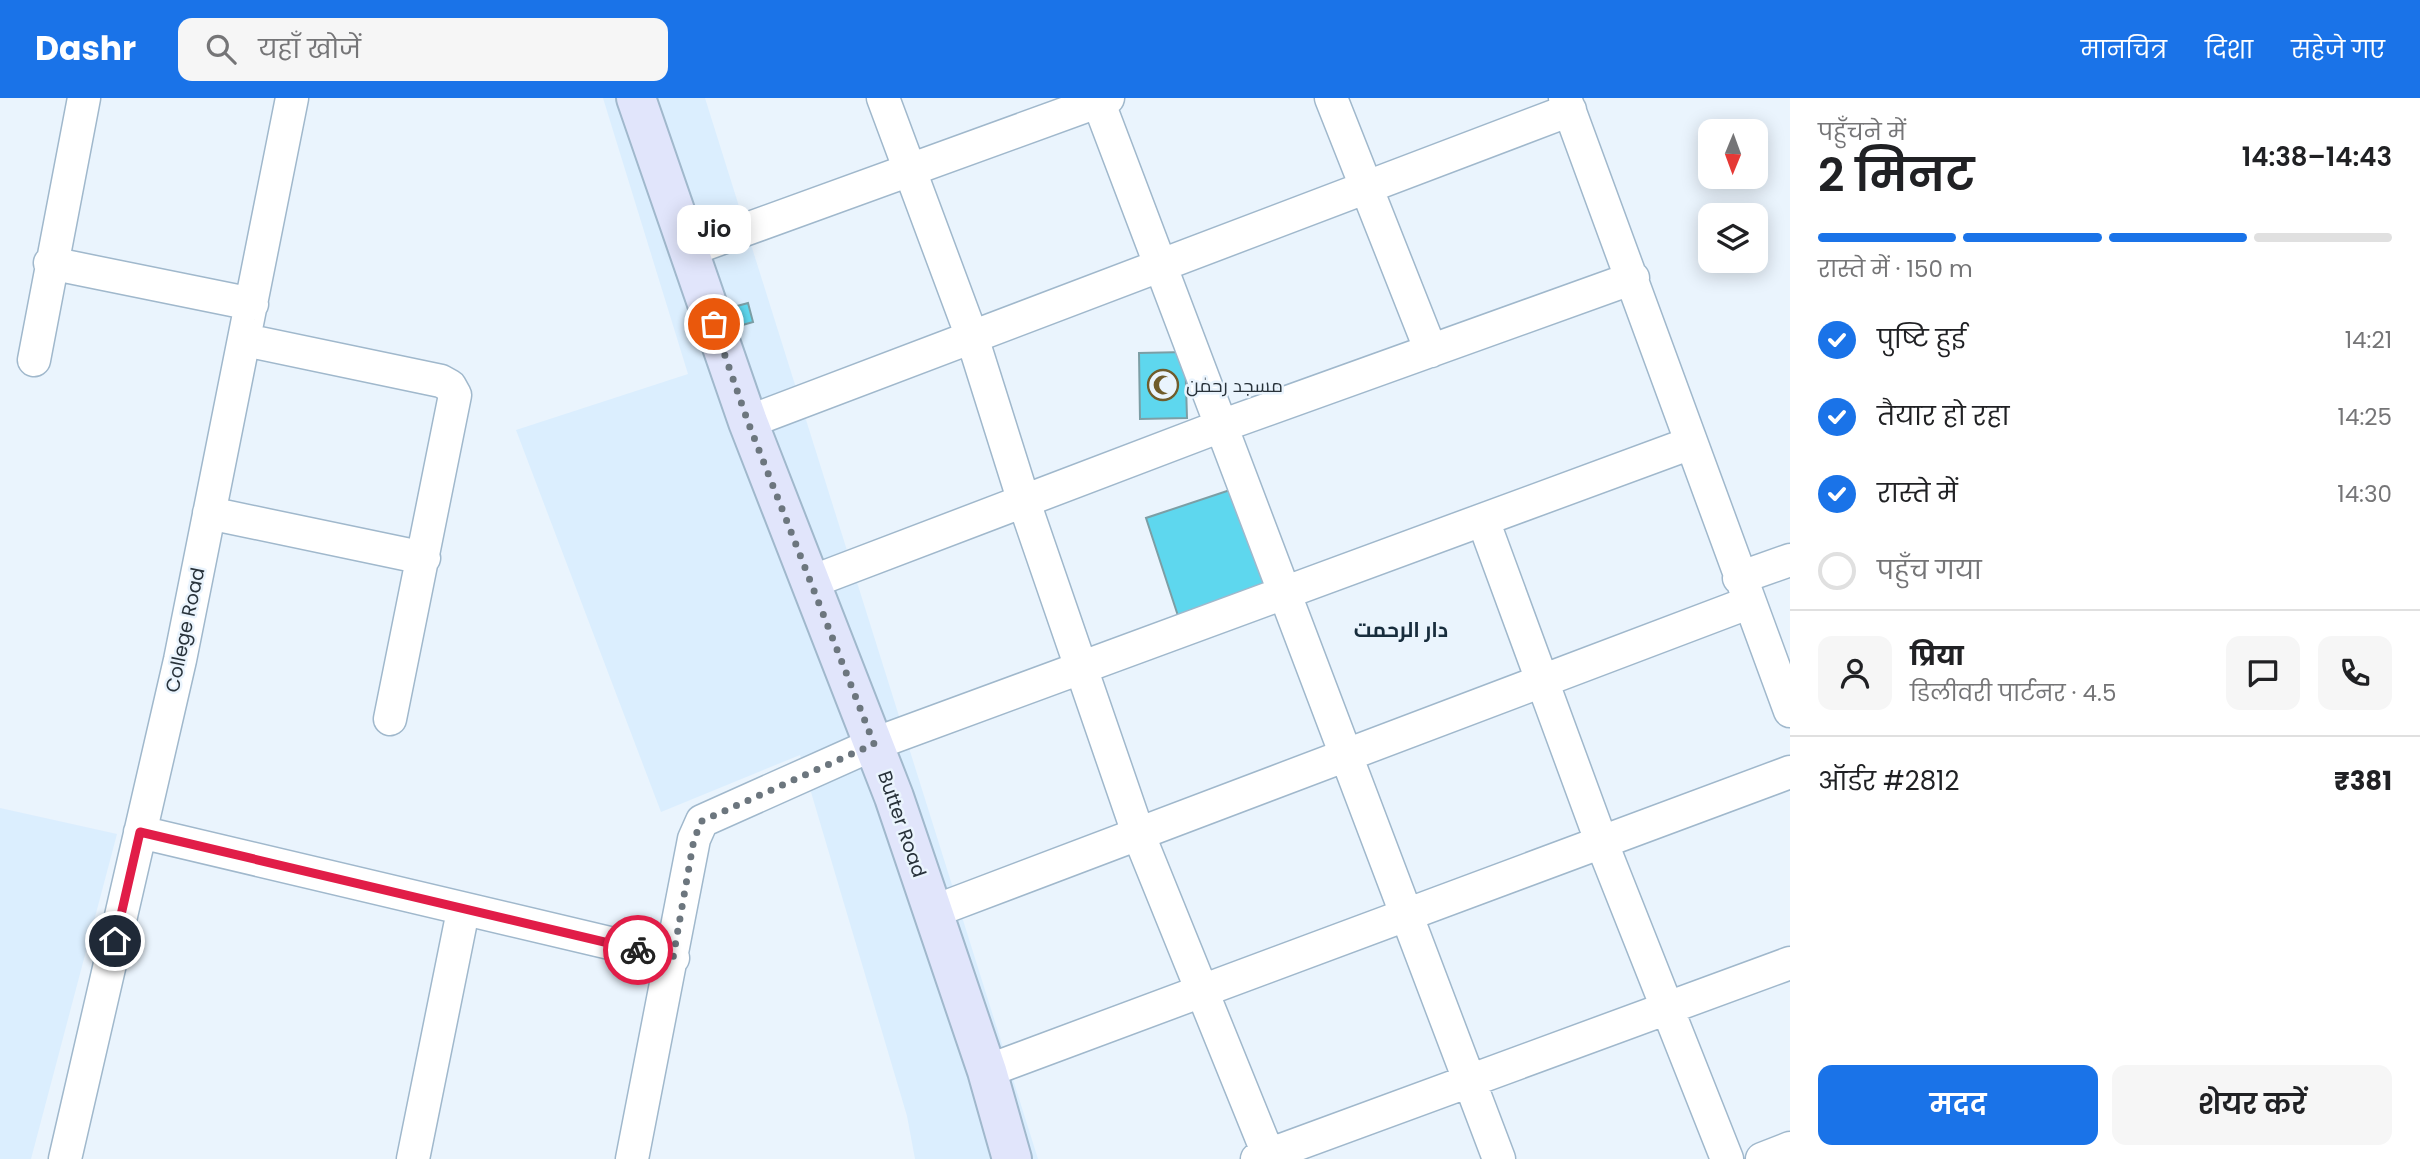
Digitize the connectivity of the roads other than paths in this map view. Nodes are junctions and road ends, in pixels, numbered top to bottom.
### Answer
1 (84, 98) edge
2 (292, 98) edge
3 (636, 98) edge
4 (883, 98) edge
5 (1331, 98) edge
6 (1101, 99) edge
7 (1568, 104) edge
8 (910, 170) junction
9 (1366, 187) junction
10 (689, 250) junction
11 (50, 263) junction
12 (1160, 265) junction
13 (1633, 278) junction
14 (252, 304) junction
15 (972, 337) junction
16 (245, 340) junction
17 (1431, 351) junction
18 (34, 360) dead end
19 (748, 422) junction
20 (1221, 426) junction
21 (1691, 443) junction
22 (1024, 502) junction
23 (209, 513) junction
24 (1483, 520) junction
25 (424, 558) junction
26 (1790, 560) edge
27 (811, 582) junction
28 (1744, 590) junction
29 (1285, 594) junction
30 (1082, 670) junction
31 (1542, 680) junction
32 (1790, 711) edge
33 (390, 719) dead end
34 (874, 744) junction
35 (1345, 754) junction
36 (1790, 772) edge
37 (140, 832) junction
38 (1138, 833) junction
39 (1601, 841) junction
40 (463, 911) junction
41 (932, 912) junction
42 (1406, 913) junction
43 (673, 958) junction
44 (1790, 963) edge
45 (1202, 990) junction
46 (1667, 1009) junction
47 (987, 1071) junction
48 (1469, 1081) junction
49 (1790, 1148) edge
50 (1265, 1158) edge
51 (65, 1159) edge
52 (413, 1159) edge
53 (632, 1159) edge
54 (1012, 1159) edge
55 (1499, 1159) edge
56 (1727, 1159) edge
57 (1762, 1159) edge

1 - 11 street
2 - 14 street, College Road
3 - 10 street, Butter Road
4 - 8 street
5 - 9 street
6 - 8 street
6 - 12 street
7 - 9 street
7 - 13 street
8 - 10 street
8 - 15 street
9 - 12 street
9 - 17 street
10 - 19 street, Butter Road
11 - 14 street
11 - 18 street
12 - 15 street
12 - 20 street
13 - 17 street
13 - 21 street
14 - 16 street, College Road
15 - 19 street
15 - 22 street
16 - 23 street, College Road
16 - 25 street
17 - 20 street
19 - 27 street, Butter Road
20 - 22 street
20 - 29 street
21 - 24 street
21 - 28 street
22 - 27 street
22 - 30 street
23 - 25 street
23 - 37 street, College Road
24 - 29 street
24 - 31 street
25 - 33 street
26 - 28 street
27 - 34 street, Butter Road
28 - 31 street
28 - 32 street
29 - 30 street
29 - 35 street
30 - 34 street
30 - 38 street
31 - 35 street
31 - 39 street
34 - 41 street, Butter Road
34 - 43 street
35 - 38 street
35 - 42 street
36 - 39 street
37 - 40 street
37 - 51 street, College Road
38 - 41 street
38 - 45 street
39 - 42 street
39 - 46 street
40 - 43 street
40 - 52 street
41 - 47 street, Butter Road
42 - 45 street
42 - 48 street
43 - 53 street
44 - 46 street
45 - 47 street
45 - 50 street
46 - 48 street
46 - 56 street
47 - 54 street, Butter Road
48 - 50 street
48 - 55 street
49 - 57 street

